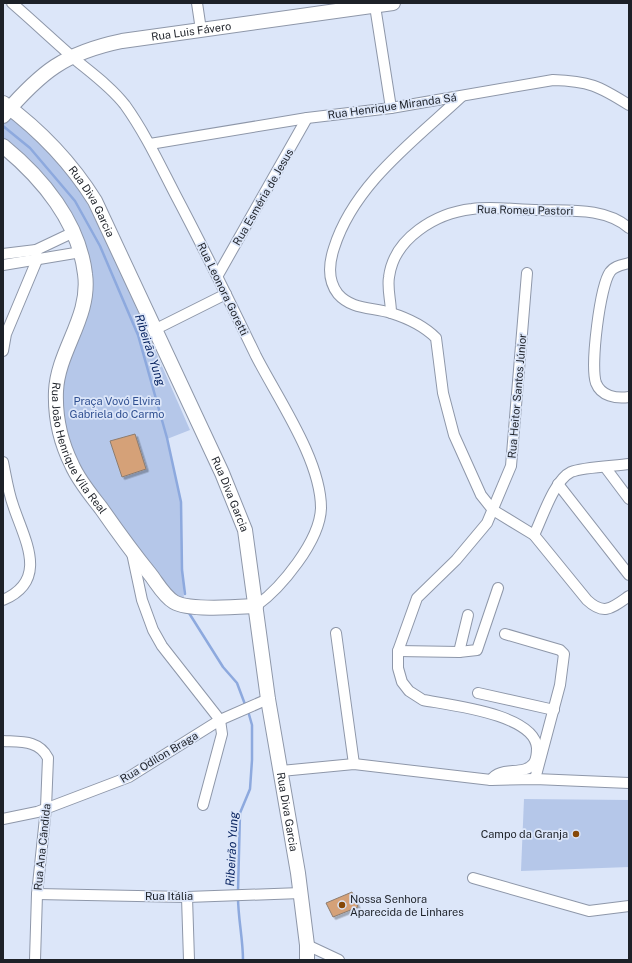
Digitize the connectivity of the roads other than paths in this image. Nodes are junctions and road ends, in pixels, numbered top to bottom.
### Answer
1 (12, 3) edge
2 (197, 3) edge
3 (393, 3) edge
4 (375, 6) junction
5 (201, 30) junction
6 (72, 56) junction
7 (462, 96) junction
8 (629, 105) edge
9 (391, 108) junction
10 (5, 111) edge
11 (307, 118) junction
12 (150, 144) junction
13 (3, 146) edge
14 (629, 228) edge
15 (74, 232) junction
16 (80, 252) junction
17 (3, 254) edge
18 (36, 255) junction
19 (629, 263) edge
20 (3, 265) edge
21 (527, 273) dead end
22 (218, 275) junction
23 (226, 294) junction
24 (391, 313) junction
25 (156, 329) junction
26 (3, 351) edge
27 (629, 397) edge
28 (3, 462) edge
29 (629, 464) edge
30 (605, 467) junction
31 (558, 484) junction
32 (629, 499) edge
33 (493, 510) junction
34 (534, 535) junction
35 (131, 551) junction
36 (629, 575) edge
37 (498, 588) dead end
38 (629, 596) edge
39 (3, 600) edge
40 (256, 606) junction
41 (468, 616) dead end
42 (336, 633) dead end
43 (505, 634) dead end
44 (398, 650) junction
45 (459, 652) junction
46 (478, 693) dead end
47 (268, 699) junction
48 (554, 710) junction
49 (220, 720) junction
50 (3, 741) edge
51 (354, 764) junction
52 (281, 771) junction
53 (535, 779) junction
54 (491, 780) junction
55 (629, 783) edge
56 (202, 805) dead end
57 (46, 808) junction
58 (3, 819) edge
59 (473, 878) dead end
60 (300, 893) junction
61 (37, 894) junction
62 (188, 897) junction
63 (629, 906) edge
64 (307, 945) junction
65 (35, 960) edge
66 (189, 960) edge
67 (307, 960) edge
68 (339, 960) edge

1 - 6 street, Rua Leonora Goretti
2 - 5 street
3 - 4 street, Rua Luis Fávero
4 - 5 street, Rua Luis Fávero
4 - 9 street
5 - 6 street, Rua Luis Fávero
6 - 10 street, Rua Luis Fávero
6 - 12 street, Rua Leonora Goretti
7 - 8 street, Rua Henrique Miranda Sá
7 - 9 street, Rua Henrique Miranda Sá
7 - 24 street
9 - 11 street, Rua Henrique Miranda Sá
10 - 25 street, Rua Diva Garcia
11 - 12 street, Rua Henrique Miranda Sá
11 - 22 street, Rua Esméria de Jesus
12 - 22 street, Rua Leonora Goretti
13 - 15 street, Rua João Henrique Vila Real
14 - 24 street, Rua Romeu Pastori
15 - 16 street, Rua João Henrique Vila Real
15 - 18 street
16 - 18 street
16 - 35 street, Rua João Henrique Vila Real
17 - 18 street
18 - 20 street
18 - 26 street
19 - 27 street
21 - 33 street, Rua Heitor Santos Júnior
22 - 23 street, Rua Leonora Goretti
23 - 25 street
23 - 40 street, Rua Leonora Goretti
24 - 33 street
25 - 40 street, Rua Diva Garcia
28 - 39 street
29 - 30 street
30 - 31 street
30 - 32 street
31 - 34 street
31 - 36 street
33 - 34 street
33 - 44 street, Rua Heitor Santos Júnior
34 - 38 street
35 - 40 street, Rua João Henrique Vila Real
35 - 49 street
37 - 45 street
40 - 47 street, Rua Diva Garcia
41 - 45 street
42 - 51 street
43 - 48 street
44 - 45 street
44 - 54 street, Rua Heitor Santos Júnior
46 - 48 street
47 - 49 street, Rua Odilon Braga
47 - 52 street, Rua Diva Garcia
48 - 53 street
49 - 56 street
49 - 57 street, Rua Odilon Braga
50 - 57 street, Rua Ana Cândida
51 - 52 street
51 - 54 street
52 - 60 street, Rua Diva Garcia
53 - 54 street
53 - 55 street
57 - 58 street, Rua Odilon Braga
57 - 61 street, Rua Ana Cândida
59 - 63 street
60 - 62 street, Rua Itália
60 - 64 street, Rua Diva Garcia
61 - 62 street, Rua Itália
61 - 65 street, Rua Ana Cândida
62 - 66 street
64 - 67 street, Rua Diva Garcia
64 - 68 street

